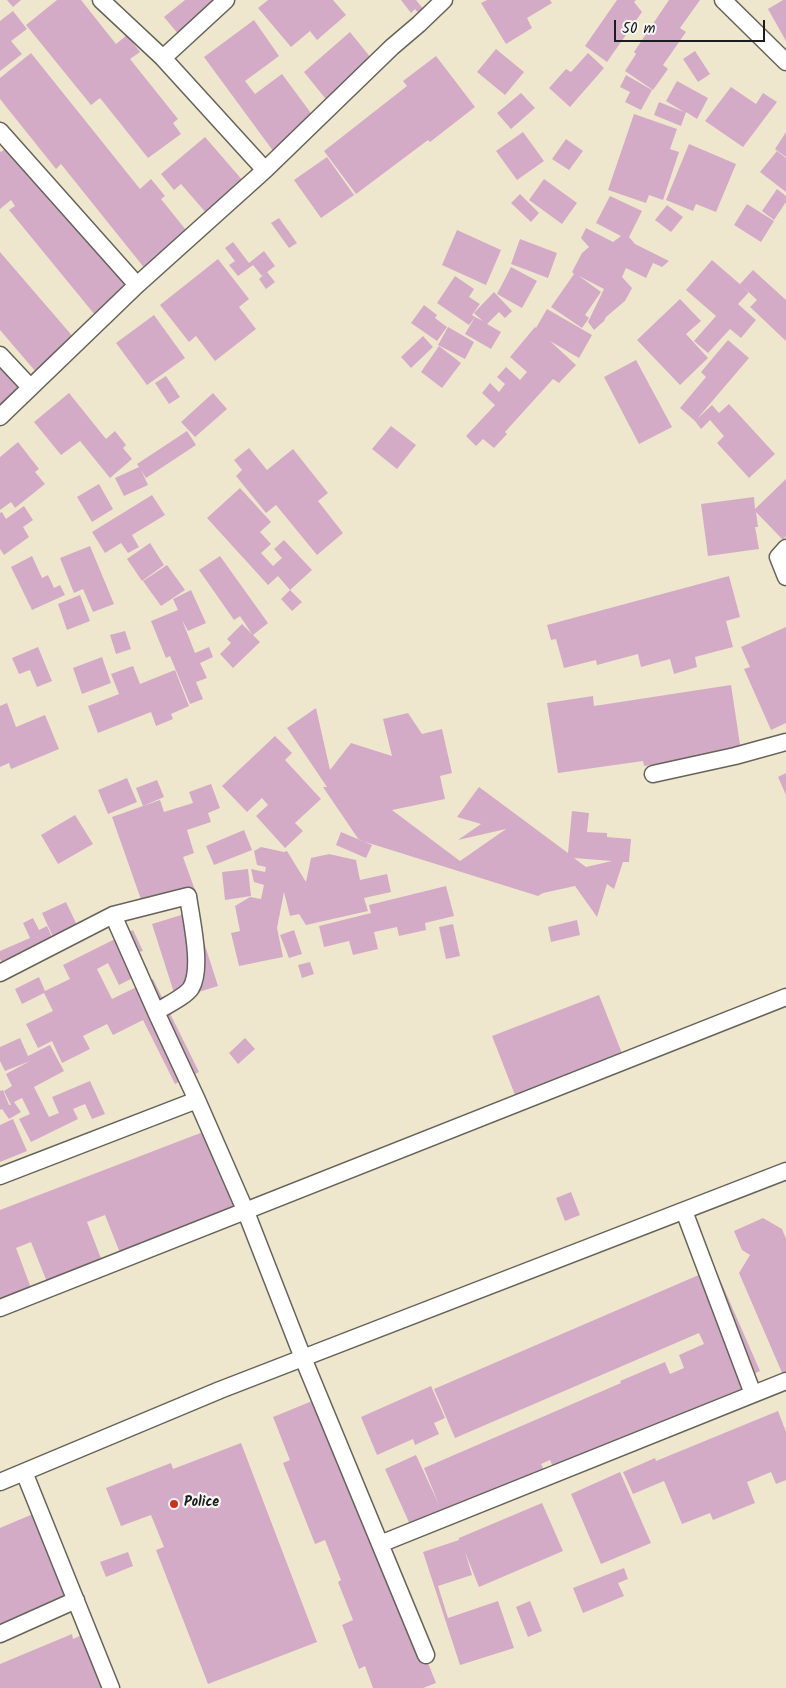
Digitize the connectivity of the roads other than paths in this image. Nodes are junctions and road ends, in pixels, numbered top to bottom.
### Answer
1 (101, 0) edge
2 (226, 0) edge
3 (723, 0) edge
4 (438, 2) edge
5 (163, 58) junction
6 (786, 62) edge
7 (0, 131) edge
8 (265, 170) junction
9 (137, 285) junction
10 (0, 355) edge
11 (30, 387) junction
12 (0, 416) edge
13 (786, 548) edge
14 (786, 577) edge
15 (786, 742) edge
16 (653, 774) dead end
17 (113, 914) junction
18 (0, 973) edge
19 (786, 997) edge
20 (156, 1012) junction
21 (198, 1100) junction
22 (786, 1171) edge
23 (0, 1176) edge
24 (684, 1210) junction
25 (246, 1212) junction
26 (0, 1308) edge
27 (303, 1358) junction
28 (786, 1381) edge
29 (753, 1394) junction
30 (24, 1472) junction
31 (0, 1482) edge
32 (380, 1544) junction
33 (76, 1600) junction
34 (0, 1634) edge
35 (426, 1656) dead end
36 (111, 1688) edge

1 - 5 street
2 - 5 street
3 - 6 street
4 - 8 street
5 - 8 street
7 - 9 street
8 - 9 street
9 - 11 street
10 - 11 street
11 - 12 street
13 - 14 street
15 - 16 street
17 - 18 street
17 - 20 street
17 - 20 street
19 - 25 street
20 - 21 street
21 - 23 street
21 - 25 street
22 - 24 street
24 - 27 street
24 - 29 street
25 - 26 street
25 - 27 street
27 - 30 street
27 - 32 street
28 - 29 street
29 - 32 street
30 - 31 street
30 - 33 street
32 - 35 street
33 - 34 street
33 - 36 street

